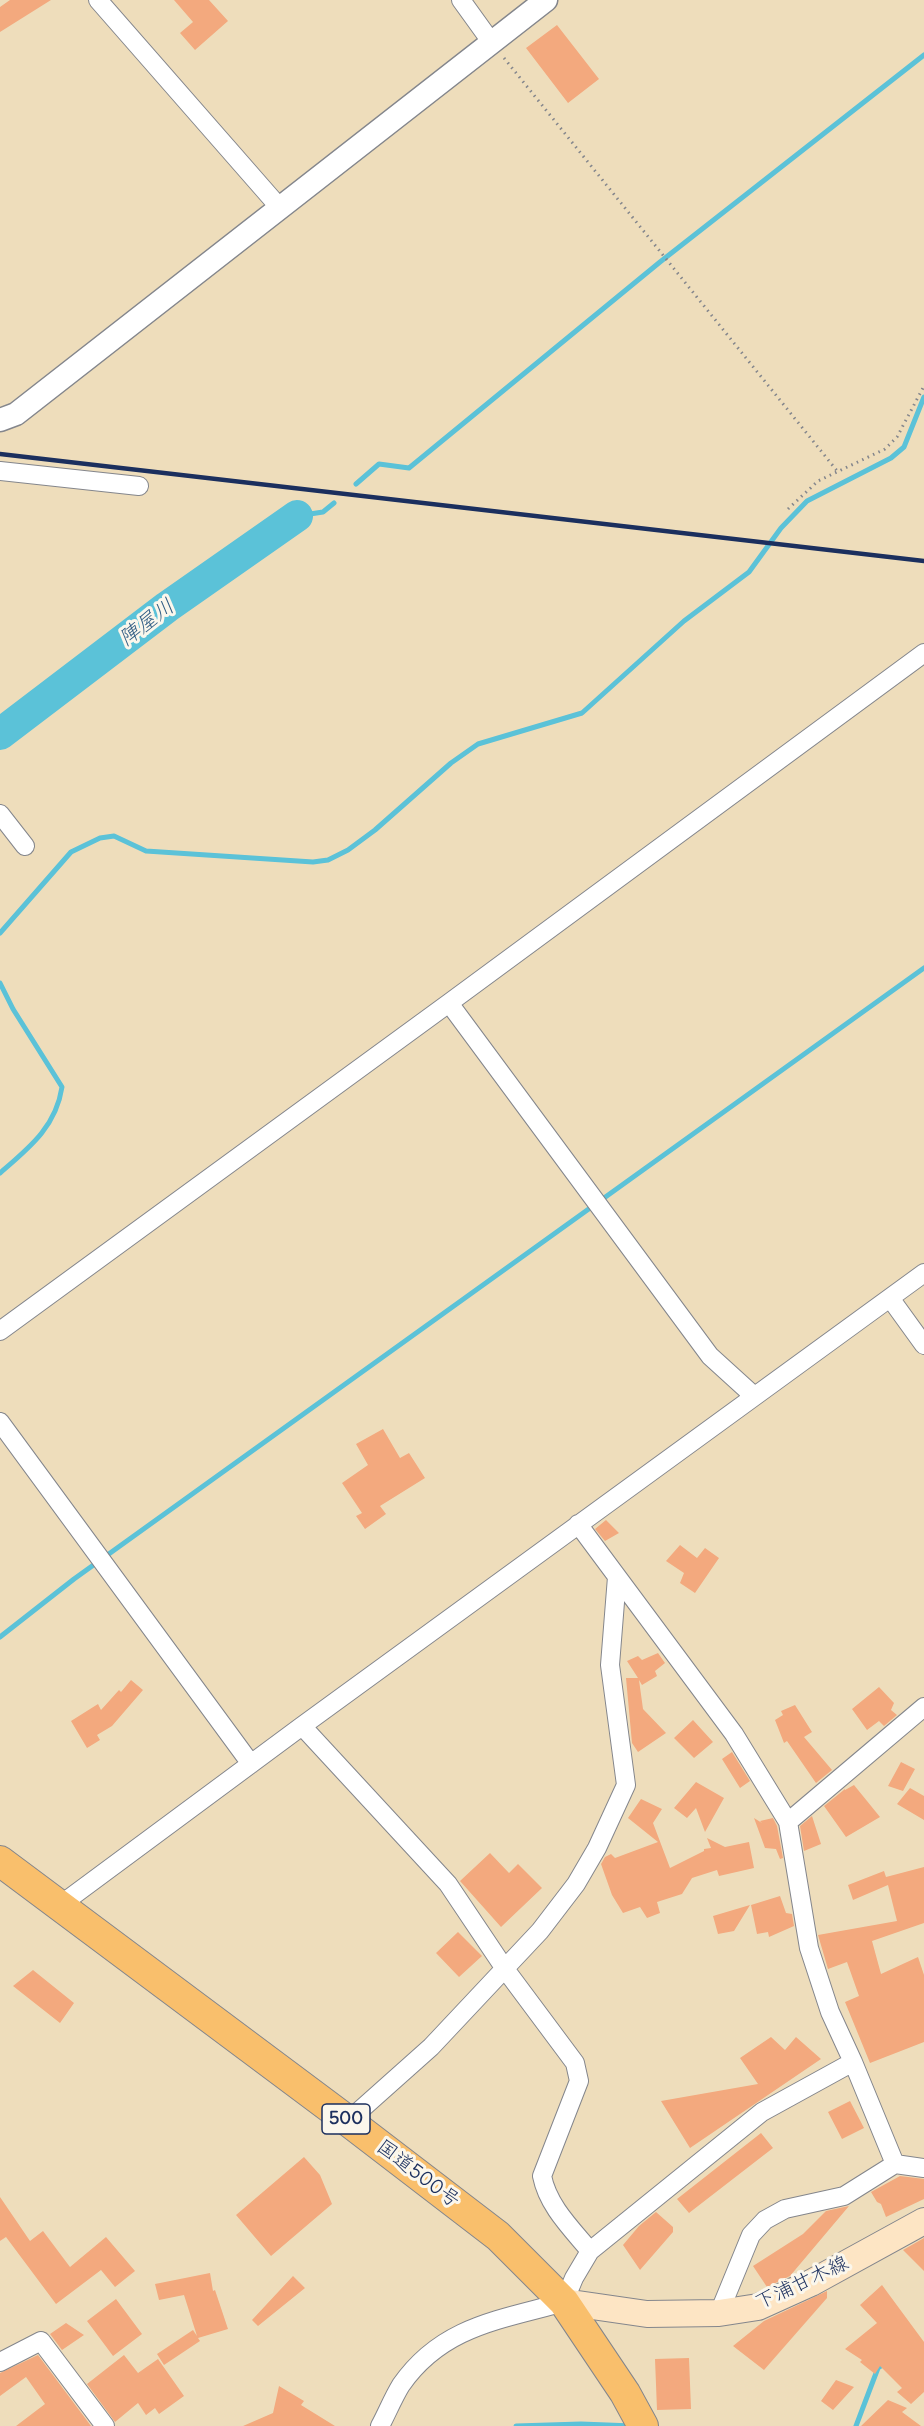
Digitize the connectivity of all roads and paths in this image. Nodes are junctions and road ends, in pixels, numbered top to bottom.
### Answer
1 (98, 0) edge
2 (461, 0) edge
3 (546, 0) edge
4 (492, 42) junction
5 (280, 208) junction
6 (924, 386) edge
7 (0, 420) edge
8 (0, 471) edge
9 (838, 472) junction
10 (139, 486) dead end
11 (789, 509) dead end
12 (924, 653) edge
13 (0, 814) edge
14 (25, 846) dead end
15 (449, 1003) junction
16 (924, 1273) edge
17 (890, 1298) junction
18 (0, 1331) edge
19 (924, 1345) edge
20 (754, 1396) junction
21 (0, 1422) edge
22 (578, 1524) junction
23 (617, 1577) junction
24 (924, 1707) edge
25 (302, 1726) junction
26 (251, 1764) junction
27 (788, 1822) junction
28 (0, 1861) edge
29 (59, 1906) junction
30 (505, 1969) junction
31 (853, 2062) junction
32 (348, 2121) junction
33 (895, 2164) junction
34 (924, 2168) edge
35 (924, 2221) edge
36 (590, 2251) junction
37 (564, 2302) junction
38 (719, 2313) junction
39 (0, 2362) edge
40 (105, 2426) edge
41 (380, 2426) edge
42 (643, 2426) edge

1 - 5 street
2 - 4 street
3 - 4 street
4 - 5 street
4 - 9 path
5 - 7 street
6 - 9 path
8 - 10 street
9 - 11 path
12 - 15 street
13 - 14 street
15 - 18 street
15 - 20 street
16 - 17 street
17 - 19 street
17 - 20 street
20 - 22 street
21 - 26 street
22 - 23 street
22 - 25 street
23 - 27 street
23 - 30 street
24 - 27 street
25 - 26 street
25 - 30 street
26 - 29 street
27 - 31 street
28 - 29 highway, 国道500号 / 500
29 - 32 highway, 国道500号 / 500
30 - 32 street
30 - 36 street
31 - 33 street
31 - 36 street
32 - 37 highway, 国道500号 / 500
33 - 34 street
33 - 38 street
35 - 38 main road, 下浦甘木線
36 - 37 street
37 - 38 main road, 下浦甘木線
37 - 41 street
37 - 42 highway, 国道500号 / 500
39 - 40 street

